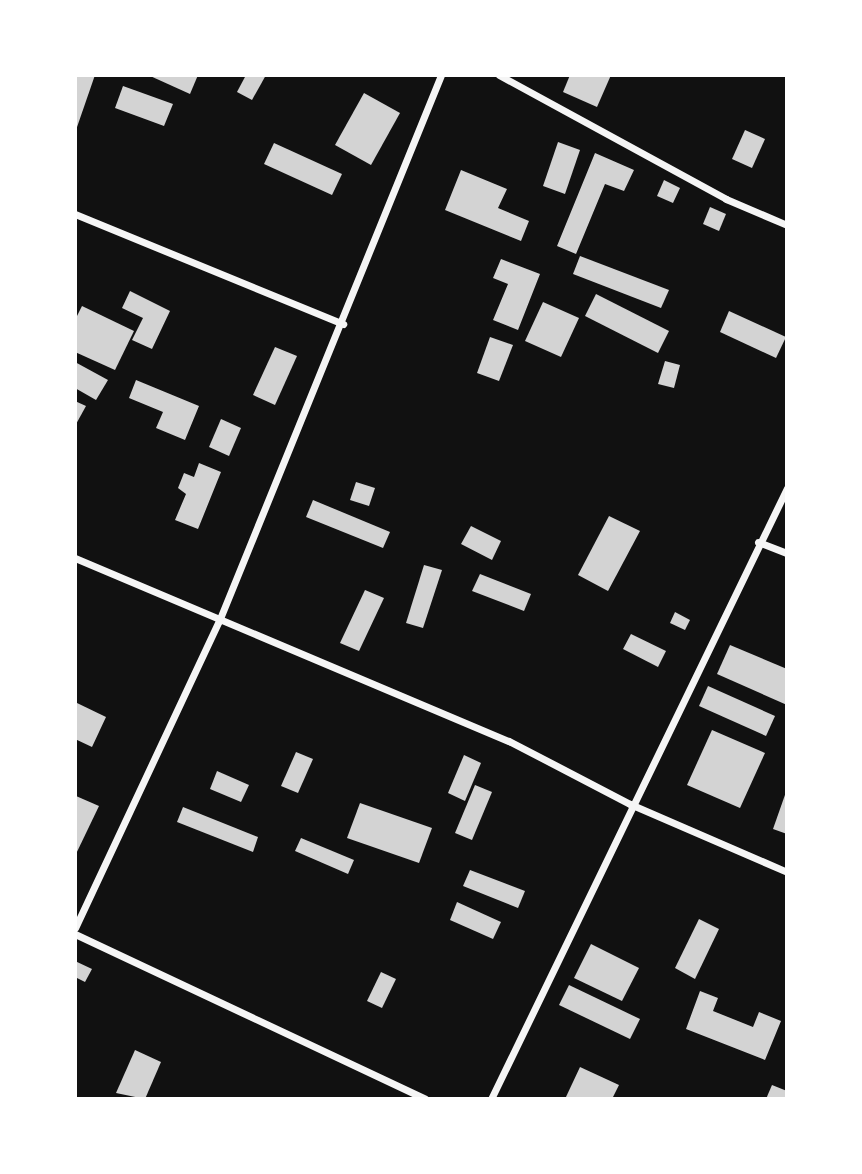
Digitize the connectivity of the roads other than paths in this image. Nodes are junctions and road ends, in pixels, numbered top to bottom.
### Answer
1 (441, 75) edge
2 (499, 75) edge
3 (75, 214) edge
4 (787, 225) edge
5 (343, 324) junction
6 (787, 488) edge
7 (758, 542) junction
8 (787, 553) edge
9 (75, 558) edge
10 (219, 621) junction
11 (630, 804) junction
12 (787, 872) edge
13 (75, 928) edge
14 (75, 934) edge
15 (425, 1099) edge
16 (491, 1099) edge

1 - 5 street
2 - 4 street
3 - 5 street
5 - 10 street
6 - 7 street
7 - 8 street
7 - 11 street
9 - 10 street
10 - 11 street
10 - 13 street
11 - 12 street
11 - 16 street
14 - 15 street

